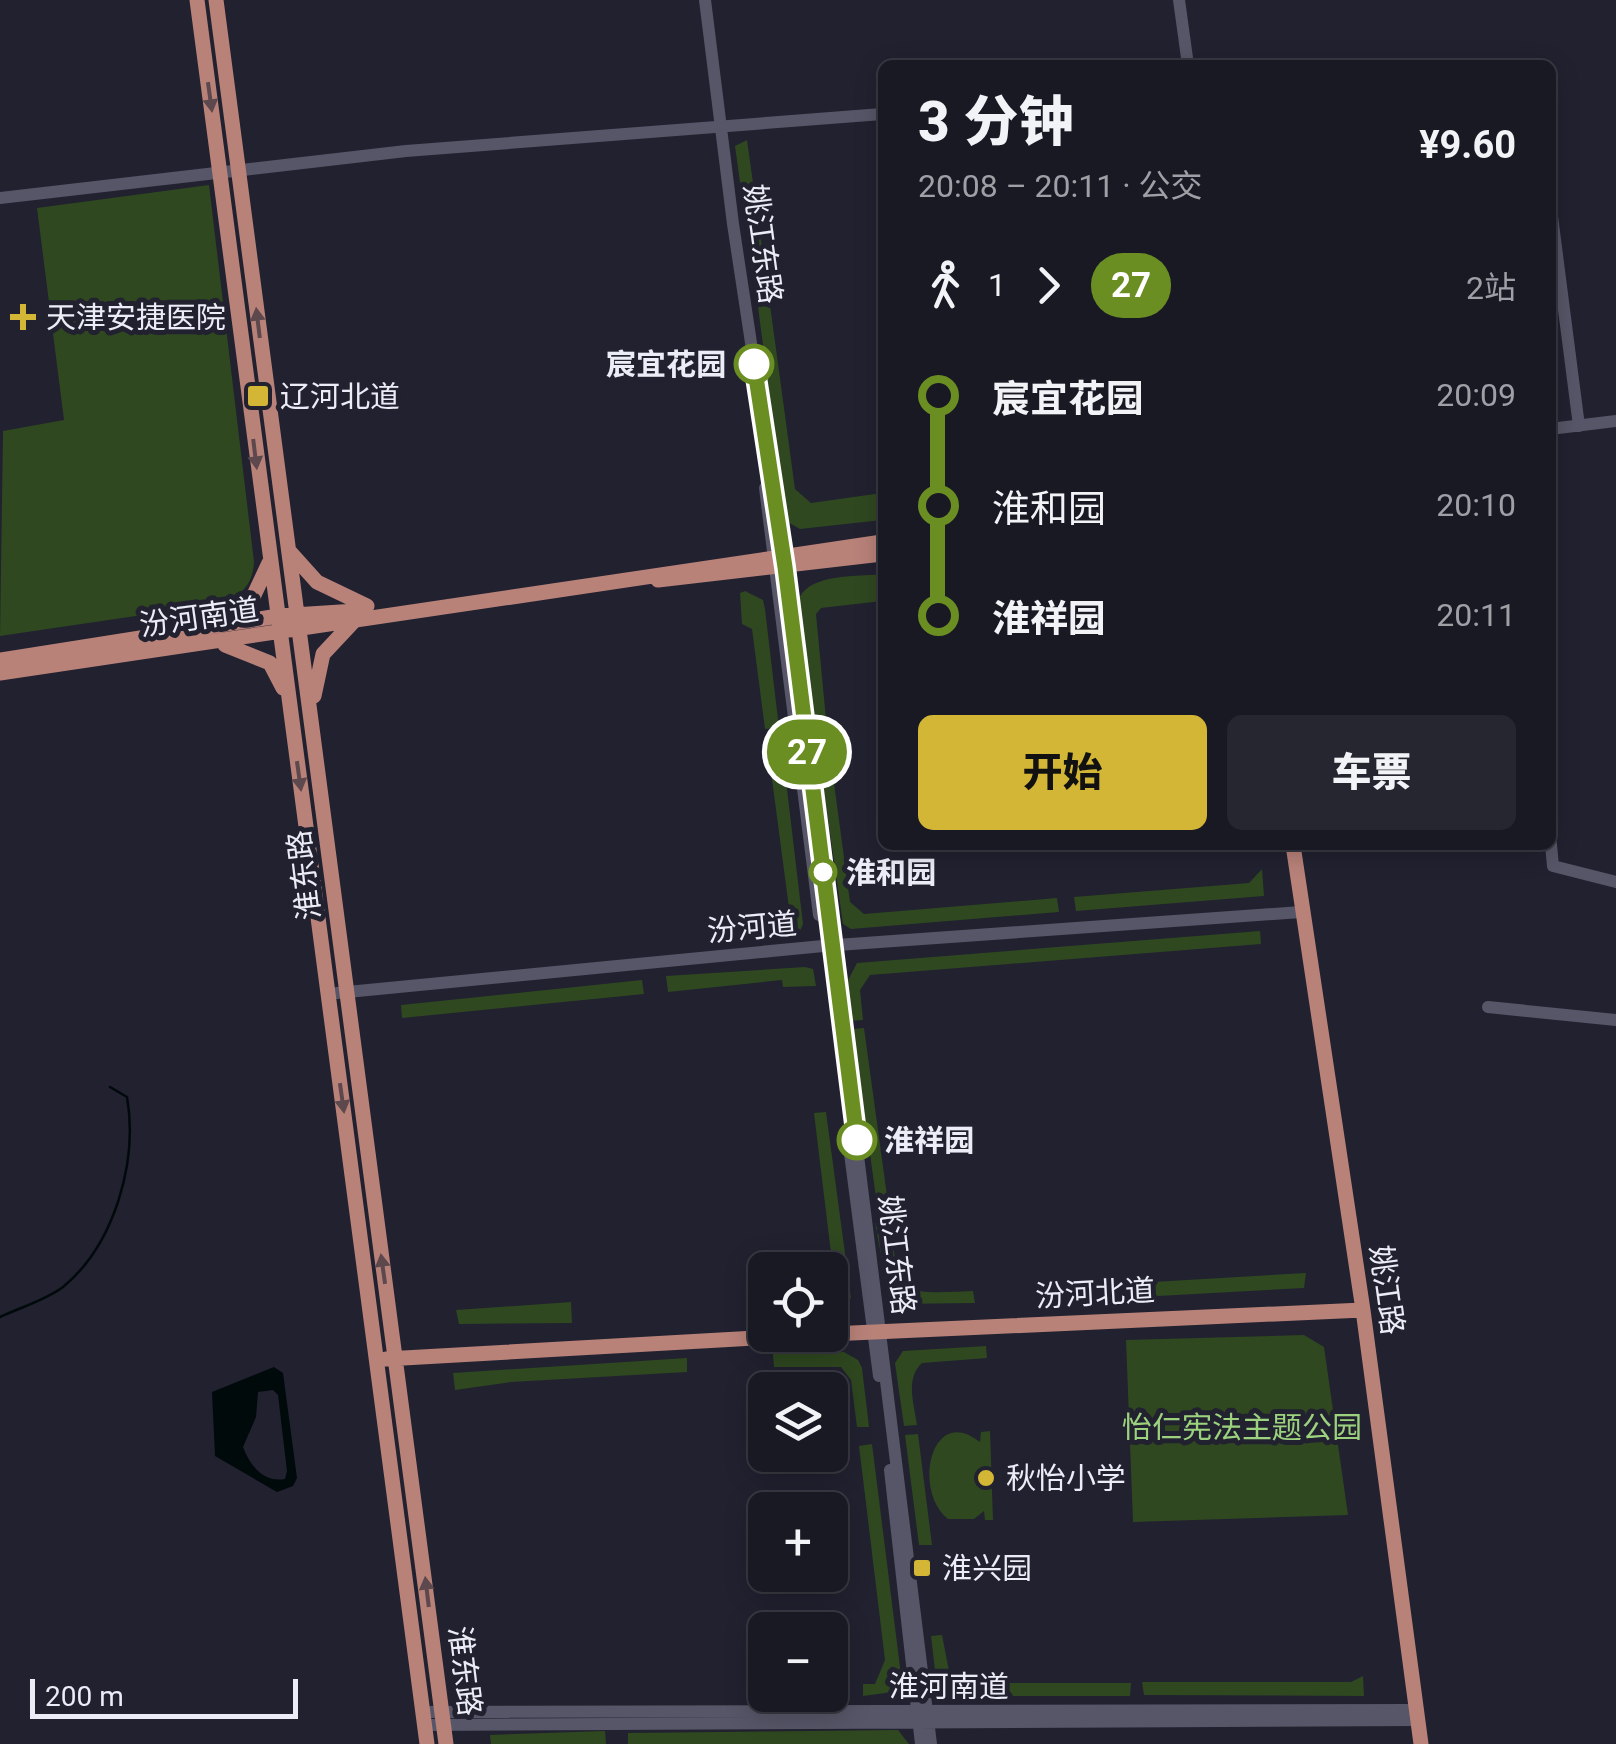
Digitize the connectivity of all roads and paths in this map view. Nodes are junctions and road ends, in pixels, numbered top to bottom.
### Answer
1 (196, 0) edge
2 (216, 0) edge
3 (702, 0) edge
4 (1179, 0) edge
5 (1187, 60) edge
6 (878, 114) edge
7 (719, 126) junction
8 (239, 168) junction
9 (220, 170) junction
10 (0, 198) edge
11 (1556, 249) edge
12 (1616, 422) edge
13 (1578, 426) junction
14 (1556, 429) edge
15 (878, 543) edge
16 (290, 551) junction
17 (878, 554) edge
18 (271, 559) junction
19 (779, 561) junction
20 (381, 610) junction
21 (405, 610) junction
22 (278, 616) junction
23 (362, 617) junction
24 (298, 622) junction
25 (280, 633) junction
26 (215, 634) junction
27 (0, 660) edge
28 (0, 673) edge
29 (289, 706) junction
30 (313, 715) junction
31 (1294, 850) edge
32 (1552, 850) edge
33 (1616, 882) edge
34 (1301, 912) junction
35 (827, 946) junction
36 (346, 992) junction
37 (328, 994) junction
38 (1488, 1007) dead end
39 (1616, 1020) edge
40 (1362, 1310) junction
41 (877, 1331) junction
42 (848, 1333) edge
43 (748, 1338) edge
44 (396, 1358) junction
45 (377, 1360) junction
46 (1417, 1715) junction
47 (443, 1716) junction
48 (922, 1716) junction
49 (423, 1718) junction
50 (426, 1744) edge
51 (446, 1744) edge
52 (920, 1744) edge
53 (931, 1744) edge
54 (1421, 1744) edge

1 -> 9 main road, 淮东路
2 - 8 main road, 淮东路
3 - 7 street, 姚江东路
4 - 5 street
6 - 7 street
7 - 8 street
7 - 19 street, 姚江东路
8 - 9 street
16 -> 8 main road, 淮东路
9 - 10 street
9 -> 18 main road, 淮东路
11 - 13 street
12 - 13 street
13 - 14 street
15 - 19 main road, 汾河南道
16 - 20 main road
16 - 24 main road, 淮东路
17 - 19 main road, 汾河南道
18 - 22 main road, 淮东路
18 - 26 main road
19 - 21 main road, 汾河南道
19 - 35 street, 姚江东路
20 - 21 main road, 汾河南道
20 - 24 main road, 汾河南道
21 - 23 main road, 汾河南道
22 - 24 main road, 汾河南道
22 - 25 main road, 淮东路
22 - 26 main road, 汾河南道
23 - 24 main road, 汾河南道
23 - 30 main road
24 - 25 main road, 汾河南道
24 - 30 main road, 淮东路
25 - 26 main road, 汾河南道
25 - 29 main road, 淮东路
26 - 27 main road, 汾河南道
26 - 28 main road, 汾河南道
26 - 29 main road
29 -> 37 main road, 淮东路
30 - 36 main road, 淮东路
31 - 34 main road, 姚江路
32 - 33 street
34 - 35 street, 汾河道
34 - 40 main road, 姚江路
35 - 36 street, 汾河道
35 - 41 street, 姚江东路
36 - 37 street, 汾河道
44 -> 36 main road, 淮东路
37 -> 45 main road, 淮东路
38 - 39 street
40 - 41 main road, 汾河北道
40 - 46 main road, 姚江路
41 - 42 main road, 汾河北道
41 - 48 street, 姚江东路
43 - 44 main road
44 - 45 main road
47 -> 44 main road, 淮东路
45 - 49 main road, 淮东路
46 - 48 street, 淮河南道
46 - 54 main road, 姚江路
47 - 48 street, 淮河南道
47 - 49 street, 淮河南道
47 - 51 main road, 淮东路
48 - 52 street, 姚江东路
48 - 53 street, 姚江东路
49 - 50 main road, 淮东路

